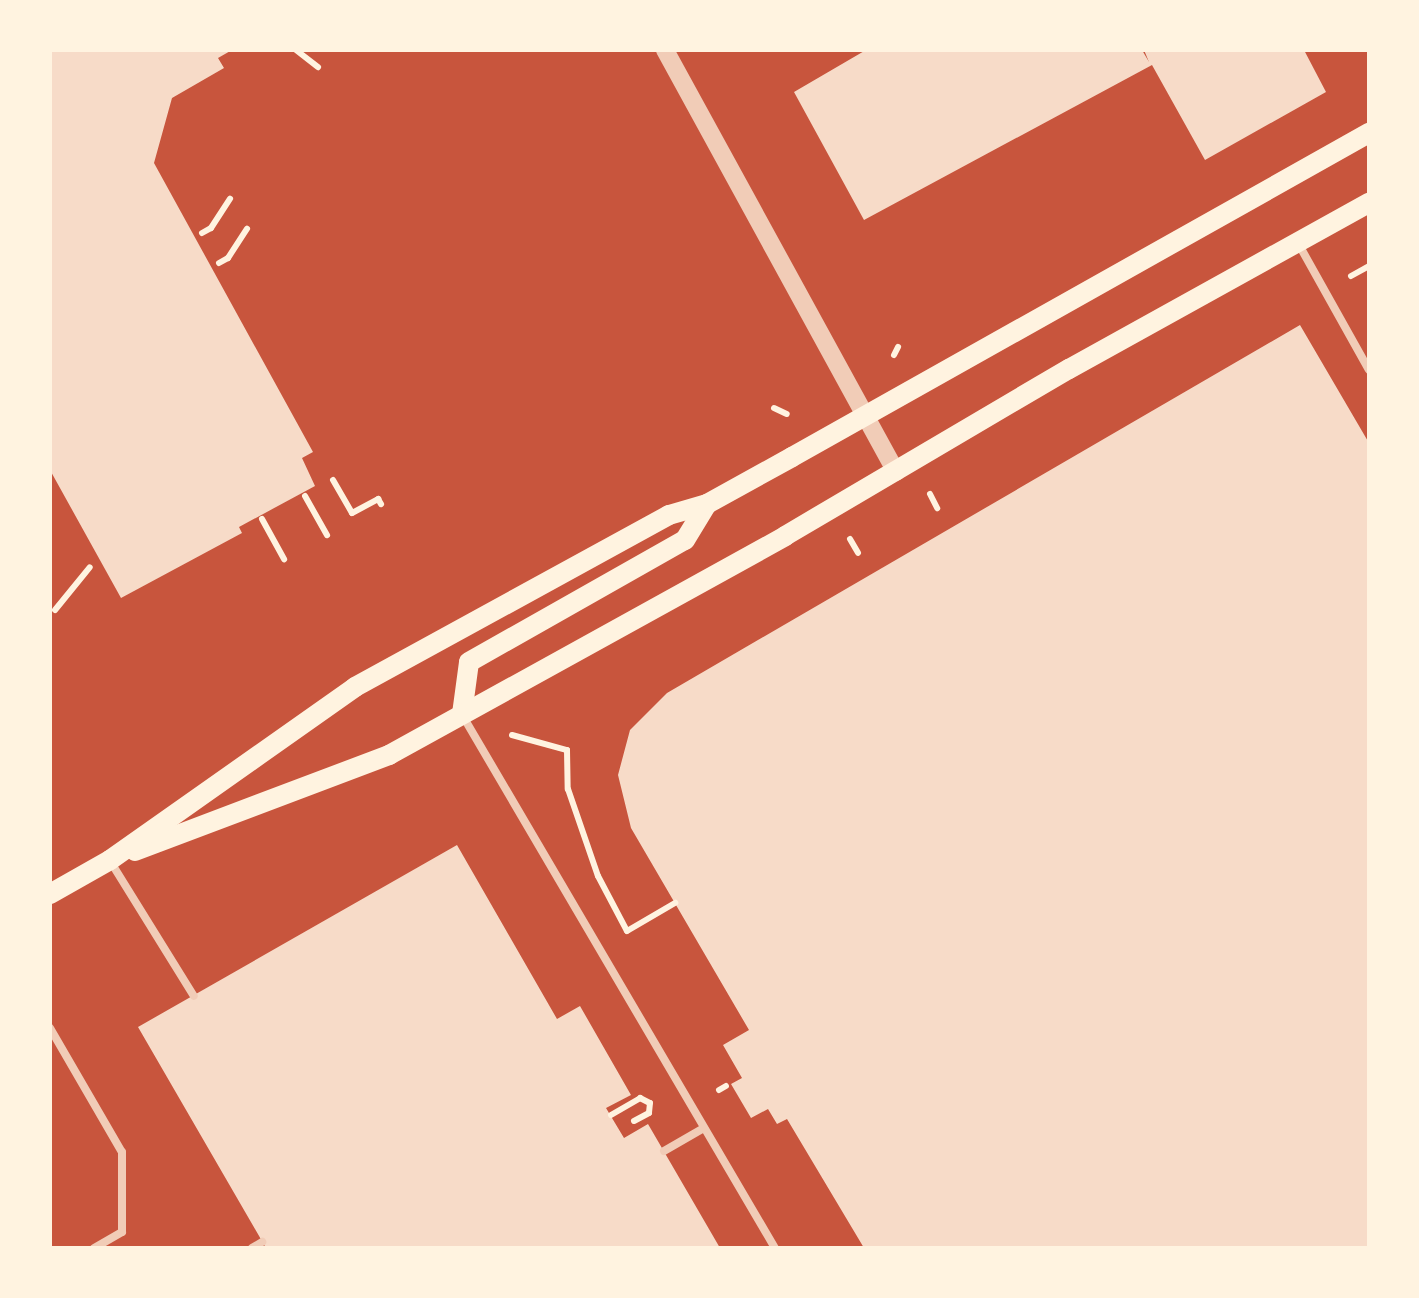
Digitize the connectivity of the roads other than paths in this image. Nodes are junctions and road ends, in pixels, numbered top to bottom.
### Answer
1 (665, 50) edge
2 (1369, 133) edge
3 (1369, 203) edge
4 (1298, 243) junction
5 (1369, 370) edge
6 (865, 414) junction
7 (896, 472) junction
8 (707, 504) junction
9 (462, 714) junction
10 (110, 860) junction
11 (50, 894) edge
12 (194, 996) dead end
13 (50, 1028) edge
14 (704, 1128) junction
15 (664, 1152) dead end
16 (262, 1242) dead end
17 (94, 1248) edge
18 (252, 1248) edge
19 (775, 1248) edge

1 - 6 street
2 - 6 main road
3 - 4 main road
4 - 5 lane
4 - 7 main road
6 - 7 street
6 - 8 main road
7 - 9 main road
8 - 9 main road
8 - 10 main road
9 - 10 main road
9 - 14 lane
10 - 11 main road
10 - 12 lane
13 - 17 lane
14 - 15 lane
14 - 19 lane
16 - 18 lane

